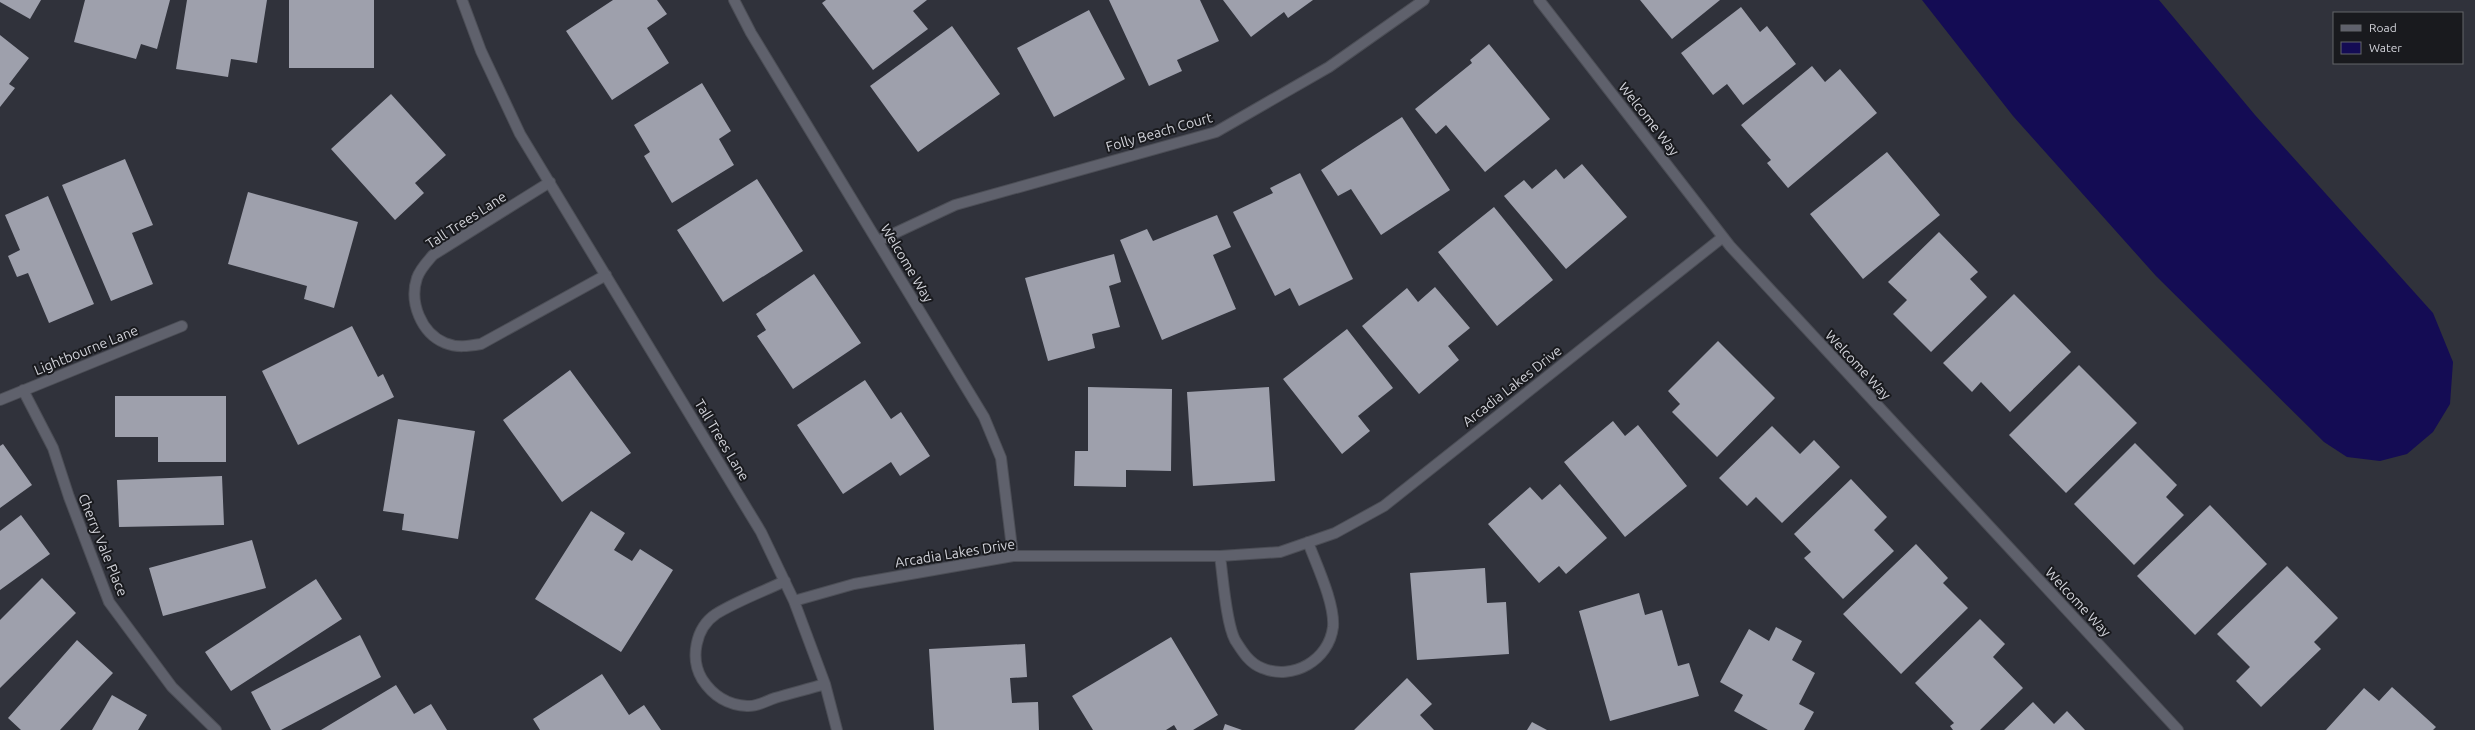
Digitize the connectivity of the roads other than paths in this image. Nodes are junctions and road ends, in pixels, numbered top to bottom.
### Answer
1 (462, 0) edge
2 (734, 0) edge
3 (1424, 0) edge
4 (1539, 0) edge
5 (550, 182) junction
6 (1723, 237) junction
7 (878, 241) junction
8 (606, 275) junction
9 (182, 326) dead end
10 (23, 390) junction
11 (0, 400) edge
12 (1308, 542) junction
13 (1013, 556) junction
14 (1220, 556) junction
15 (784, 582) junction
16 (794, 601) junction
17 (825, 684) junction
18 (216, 730) edge
19 (837, 730) edge
20 (2178, 730) edge

1 - 5 street, Tall Trees Lane
2 - 7 street, Welcome Way
3 - 7 street, Folly Beach Court
4 - 6 street, Welcome Way
5 - 8 street, Tall Trees Lane
5 - 8 street, Tall Trees Lane
6 - 12 street, Arcadia Lakes Drive
6 - 20 street, Welcome Way
7 - 13 street, Welcome Way
8 - 15 street, Tall Trees Lane
9 - 10 street, Lightbourne Lane
10 - 11 street, Lightbourne Lane
10 - 18 street, Cherry Vale Place
12 - 14 street, Arcadia Lakes Drive
12 - 14 street
13 - 14 street, Arcadia Lakes Drive
13 - 16 street, Arcadia Lakes Drive
15 - 16 street, Tall Trees Lane
15 - 17 street
16 - 17 street, Tall Trees Lane
17 - 19 street, Tall Trees Lane

